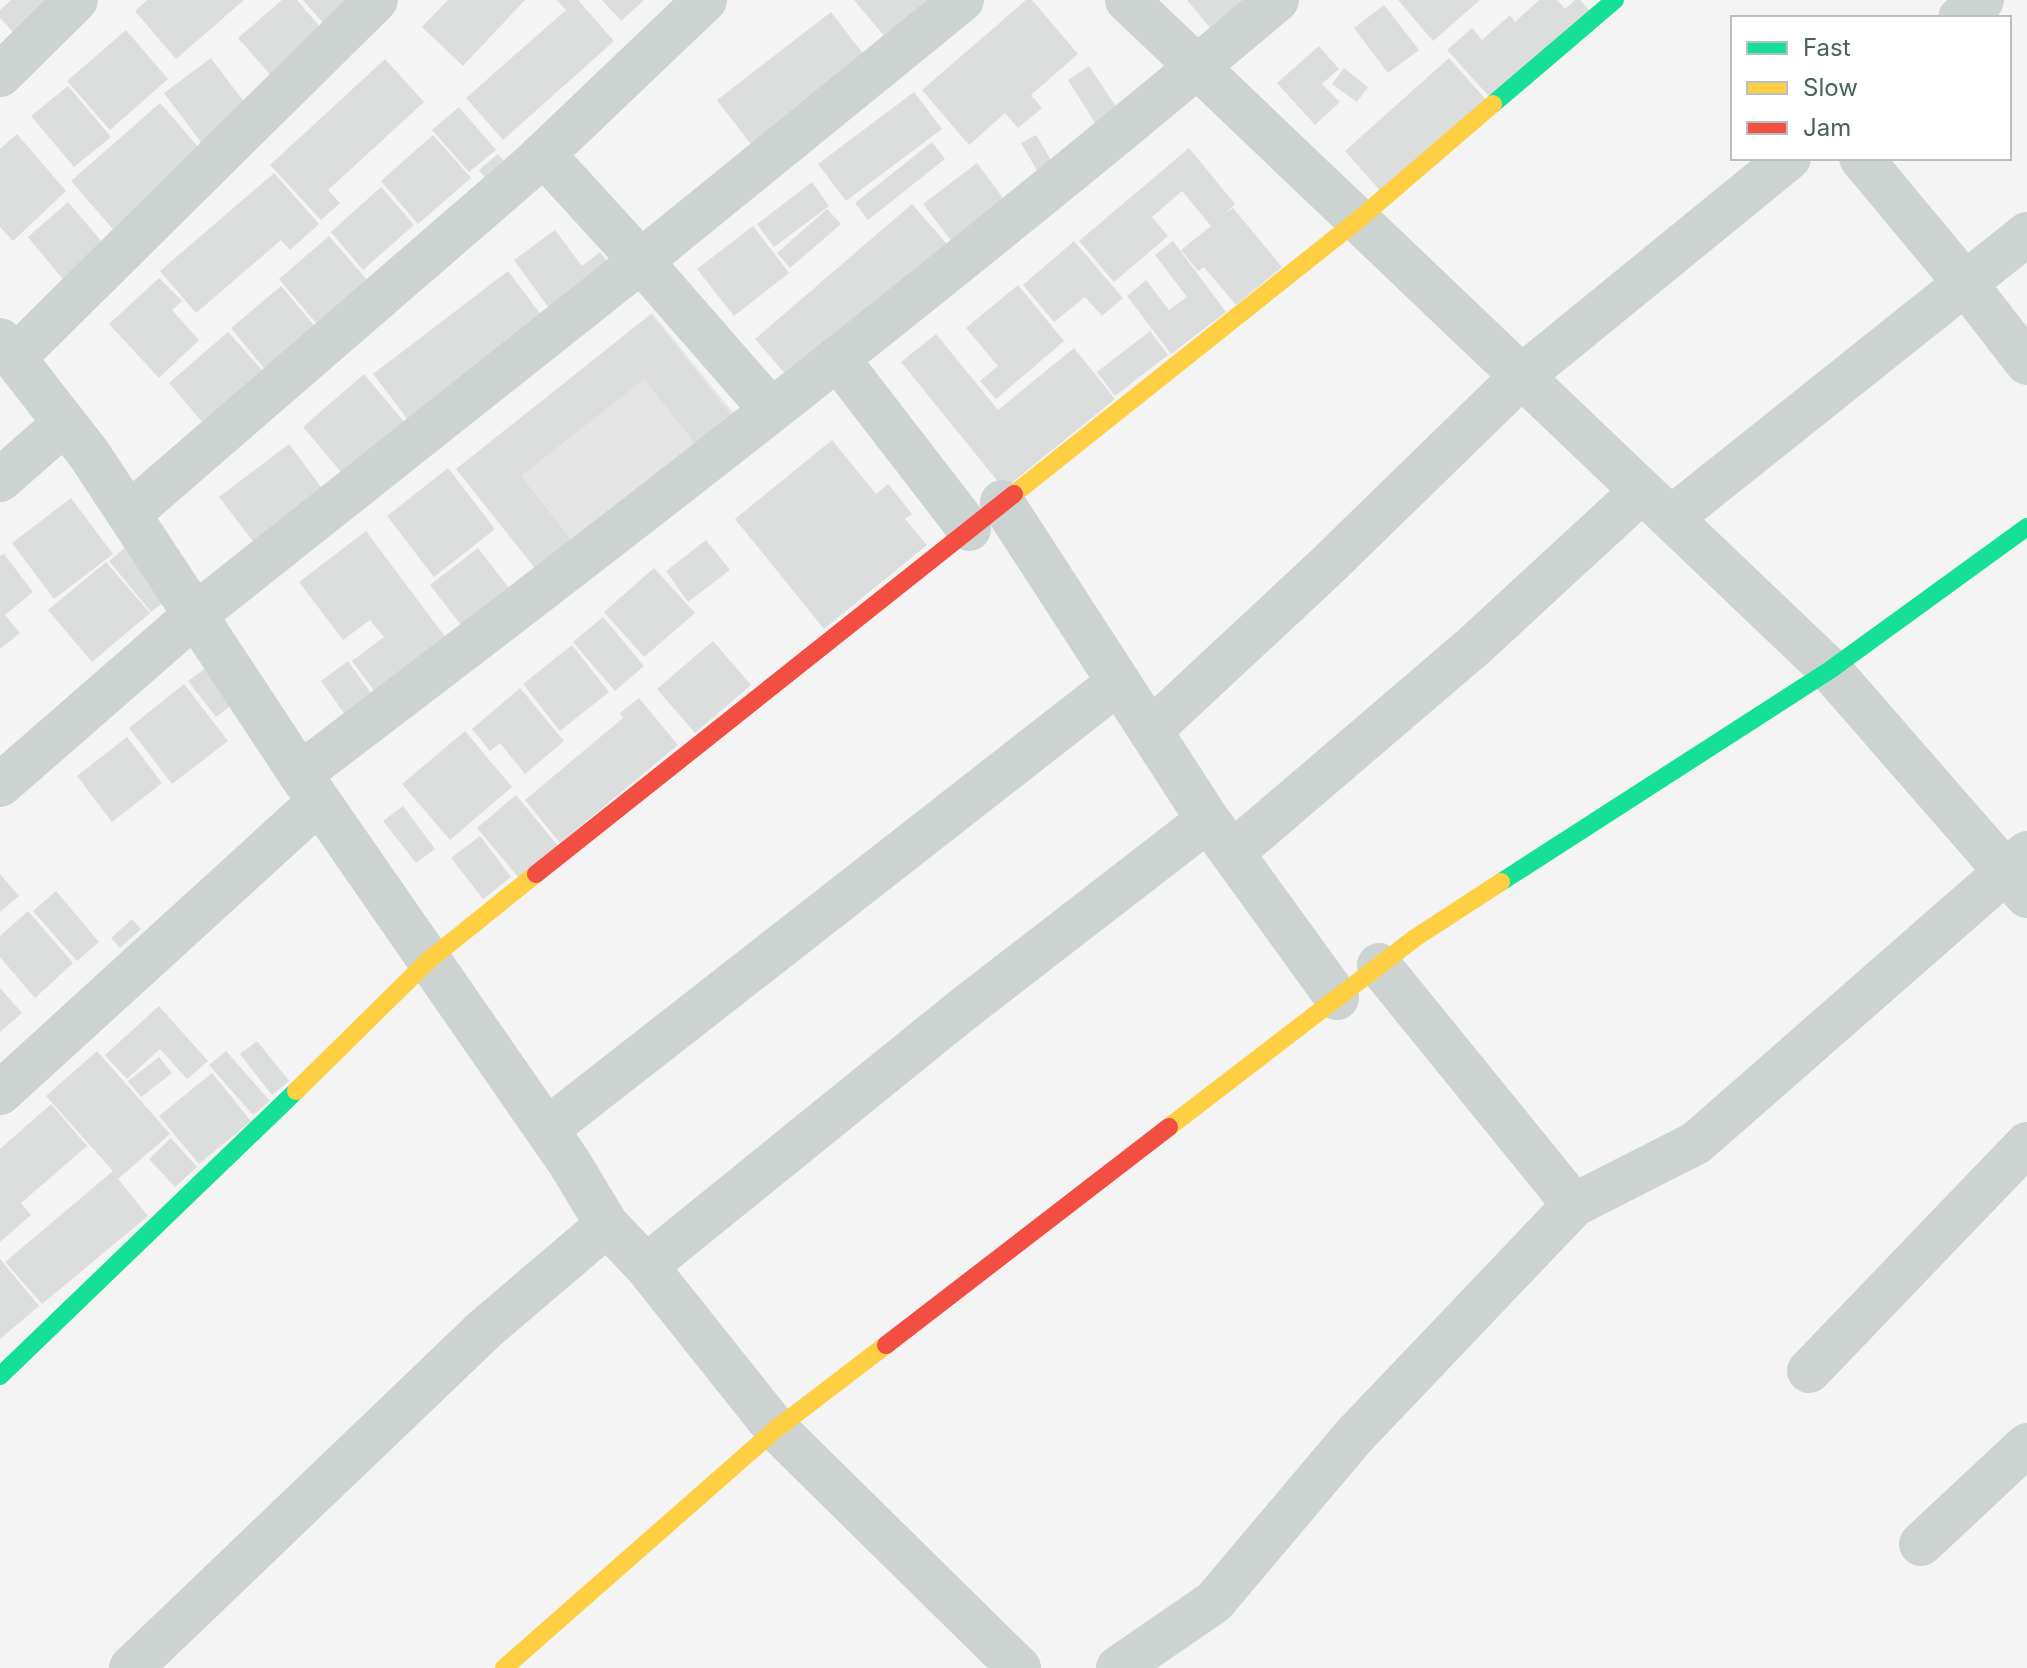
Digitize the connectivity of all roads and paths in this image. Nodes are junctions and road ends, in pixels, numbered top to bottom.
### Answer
1 (76, 0) edge
2 (376, 0) edge
3 (705, 0) edge
4 (962, 0) edge
5 (1127, 0) edge
6 (1277, 0) edge
7 (1615, 0) edge
8 (1982, 0) edge
9 (1962, 16) edge
10 (1198, 67) junction
11 (0, 75) edge
12 (543, 154) junction
13 (1787, 160) edge
14 (1863, 160) edge
15 (1358, 220) junction
16 (2027, 234) edge
17 (641, 261) junction
18 (1965, 283) junction
19 (7, 349) edge
20 (837, 358) junction
21 (2027, 363) edge
22 (1522, 376) junction
23 (771, 410) junction
24 (65, 423) junction
25 (0, 480) edge
26 (1002, 502) junction
27 (1656, 504) junction
28 (129, 514) junction
29 (2027, 527) edge
30 (969, 529) junction
31 (195, 615) junction
32 (1830, 670) junction
33 (1119, 682) junction
34 (1150, 731) junction
35 (0, 785) edge
36 (310, 788) junction
37 (1220, 836) junction
38 (2020, 874) edge
39 (429, 960) junction
40 (1379, 965) junction
41 (1337, 998) junction
42 (0, 1093) edge
43 (547, 1129) junction
44 (2027, 1144) edge
45 (1574, 1205) junction
46 (607, 1225) junction
47 (646, 1266) junction
48 (1809, 1371) dead end
49 (0, 1376) edge
50 (776, 1429) junction
51 (2027, 1445) edge
52 (1921, 1544) dead end
53 (131, 1668) edge
54 (504, 1668) edge
55 (1019, 1668) edge
56 (1118, 1668) edge

1 - 11 street
2 - 19 street
3 - 12 street
4 - 17 street
5 - 10 street
6 - 10 street
7 - 15 street
8 - 9 street
10 - 15 street
10 - 20 street
12 - 17 street
12 - 28 street
13 - 22 street
14 - 18 street
15 - 22 street
15 - 26 street
16 - 18 street
17 - 23 street
17 - 31 street
18 - 21 street
18 - 27 street
19 - 24 street
20 - 23 street
20 - 30 street
22 - 27 street
22 - 34 street
23 - 36 street
24 - 25 street
24 - 28 street
26 - 30 street
26 - 33 street
27 - 32 street
27 - 37 street
28 - 31 street
29 - 32 street
30 - 39 street
31 - 35 street
31 - 36 street
32 - 38 street
32 - 40 street
33 - 34 street
33 - 43 street
34 - 37 street
36 - 39 street
36 - 42 street
37 - 41 street
37 - 47 street
38 - 45 street
39 - 43 street
39 - 49 street
40 - 41 street
40 - 45 street
41 - 50 street
43 - 46 street
44 - 48 street
45 - 56 street
46 - 47 street
46 - 53 street
47 - 50 street
50 - 54 street
50 - 55 street
51 - 52 street

